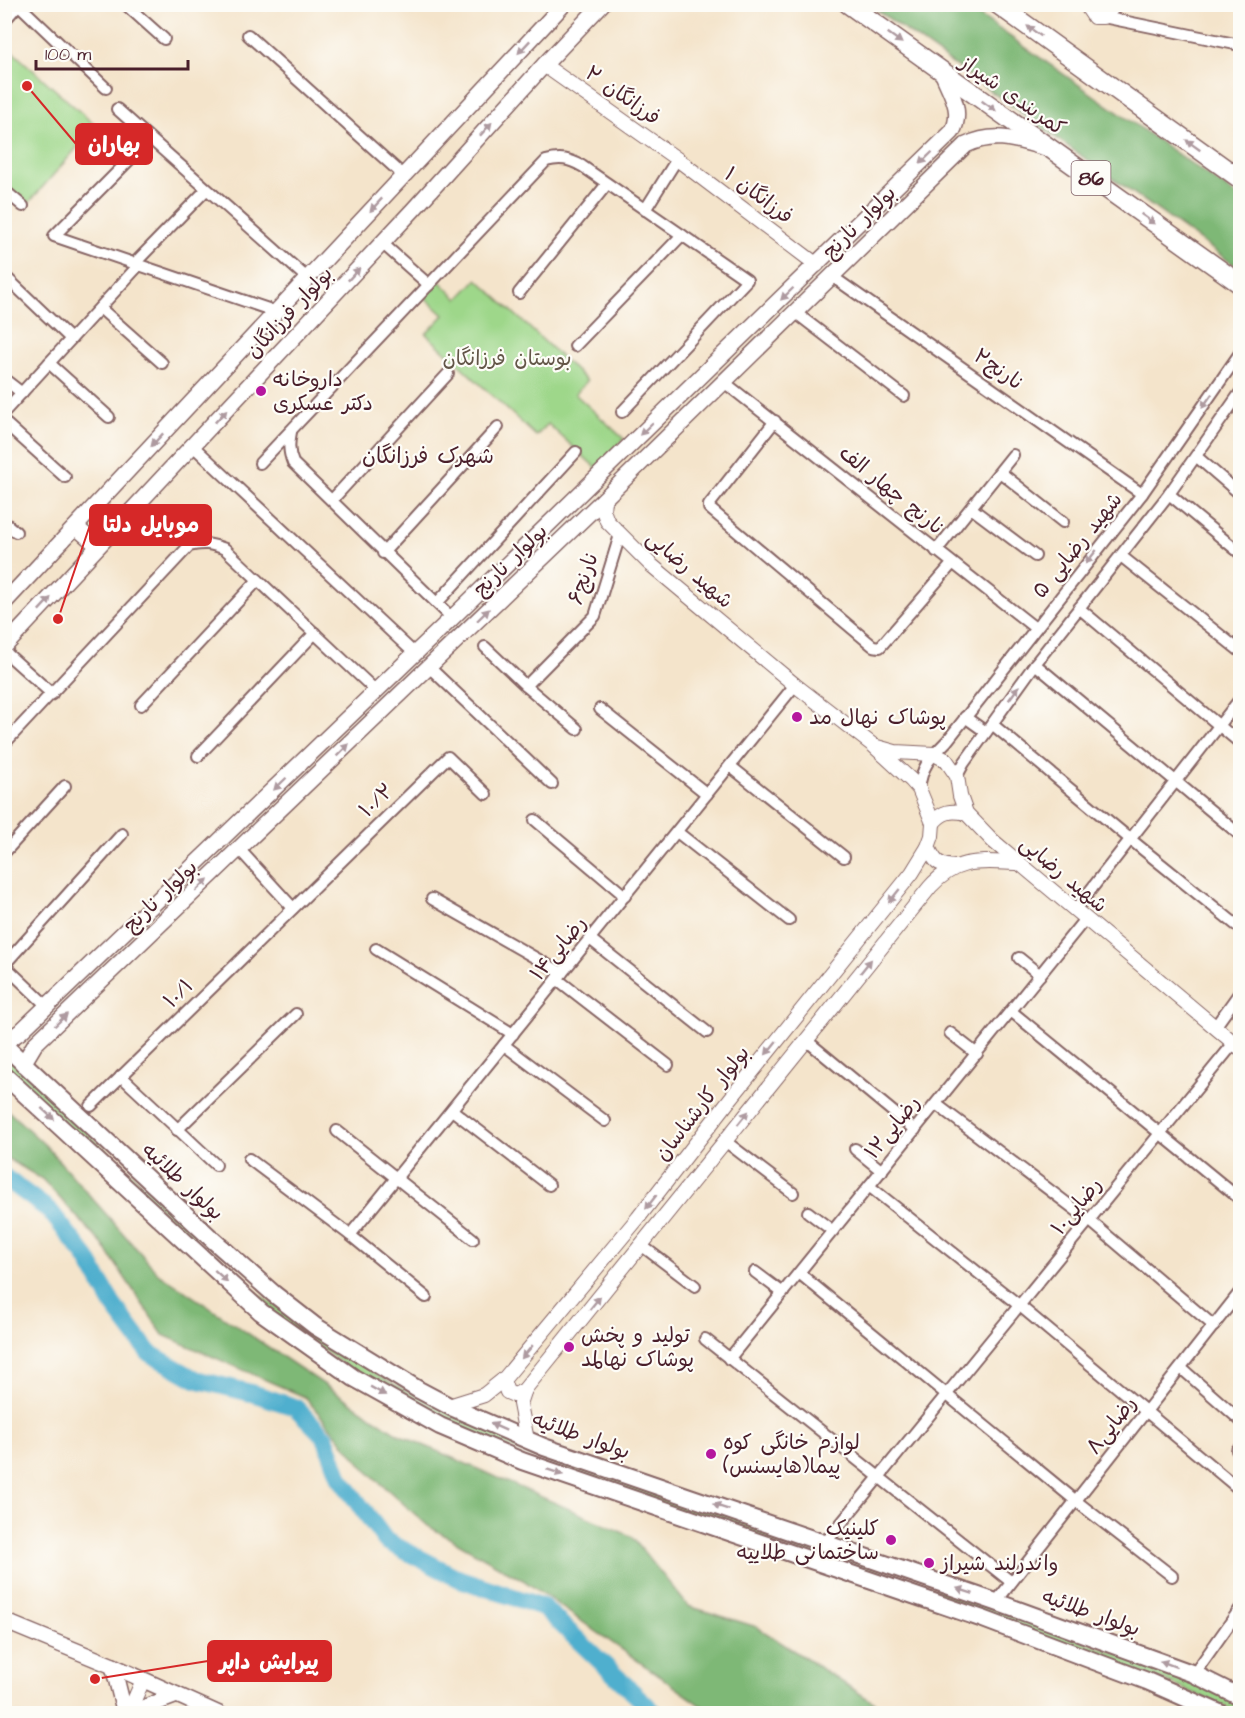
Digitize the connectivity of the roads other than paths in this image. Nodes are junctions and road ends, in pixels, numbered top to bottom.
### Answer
1 (125, 4) edge
2 (564, 4) edge
3 (602, 4) edge
4 (848, 4) edge
5 (997, 4) edge
6 (1088, 4) edge
7 (1116, 4) edge
8 (19, 5) edge
9 (1103, 17) junction
10 (4, 21) edge
11 (248, 35) dead end
12 (164, 39) dead end
13 (1240, 45) edge
14 (544, 65) junction
15 (942, 72) junction
16 (106, 88) dead end
17 (117, 110) dead end
18 (952, 132) junction
19 (150, 139) junction
20 (966, 145) junction
21 (1048, 148) junction
22 (677, 159) junction
23 (404, 176) junction
24 (1240, 179) edge
25 (607, 184) junction
26 (4, 190) edge
27 (207, 190) junction
28 (23, 206) dead end
29 (645, 210) junction
30 (682, 235) junction
31 (382, 243) junction
32 (136, 265) junction
33 (817, 265) junction
34 (833, 277) junction
35 (8, 279) dead end
36 (308, 279) junction
37 (1240, 284) edge
38 (429, 285) junction
39 (519, 293) dead end
40 (100, 308) junction
41 (277, 312) junction
42 (796, 313) junction
43 (71, 339) junction
44 (575, 346) dead end
45 (1240, 352) edge
46 (49, 363) junction
47 (162, 363) dead end
48 (448, 374) dead end
49 (4, 379) edge
50 (724, 382) junction
51 (22, 393) junction
52 (1240, 393) edge
53 (904, 396) dead end
54 (4, 412) edge
55 (622, 412) dead end
56 (110, 417) dead end
57 (775, 421) junction
58 (4, 422) edge
59 (498, 427) dead end
60 (292, 430) junction
61 (193, 446) junction
62 (576, 452) dead end
63 (1013, 455) dead end
64 (1197, 457) junction
65 (260, 463) dead end
66 (1000, 472) junction
67 (65, 477) dead end
68 (1142, 494) junction
69 (1169, 494) junction
70 (1240, 494) edge
71 (332, 500) junction
72 (604, 500) junction
73 (971, 508) junction
74 (4, 522) edge
75 (1063, 522) dead end
76 (76, 527) junction
77 (16, 532) dead end
78 (620, 535) junction
79 (98, 546) junction
80 (936, 551) junction
81 (383, 553) junction
82 (1240, 553) edge
83 (1035, 556) dead end
84 (1121, 556) junction
85 (952, 564) junction
86 (258, 580) junction
87 (4, 603) edge
88 (436, 603) junction
89 (1079, 608) junction
90 (452, 618) junction
91 (1035, 628) junction
92 (315, 633) junction
93 (485, 647) dead end
94 (4, 649) edge
95 (1240, 651) edge
96 (414, 653) junction
97 (1035, 664) junction
98 (428, 666) junction
99 (795, 685) junction
100 (526, 686) junction
101 (376, 691) junction
102 (52, 694) junction
103 (1240, 699) edge
104 (141, 705) dead end
105 (600, 709) dead end
106 (965, 717) junction
107 (1220, 726) junction
108 (989, 728) junction
109 (577, 729) dead end
110 (1240, 743) edge
111 (4, 744) edge
112 (874, 746) junction
113 (311, 754) junction
114 (934, 754) junction
115 (198, 756) dead end
116 (730, 766) junction
117 (324, 768) junction
118 (957, 776) junction
119 (1175, 782) junction
120 (552, 784) dead end
121 (65, 786) dead end
122 (918, 789) junction
123 (486, 794) dead end
124 (707, 794) junction
125 (966, 813) junction
126 (535, 820) dead end
127 (933, 823) junction
128 (676, 832) junction
129 (122, 834) dead end
130 (1240, 835) edge
131 (1130, 839) junction
132 (993, 841) junction
133 (928, 847) junction
134 (239, 849) junction
135 (4, 853) edge
136 (844, 857) dead end
137 (979, 862) junction
138 (1019, 863) junction
139 (954, 867) junction
140 (912, 873) junction
141 (930, 887) junction
142 (625, 896) junction
143 (432, 899) dead end
144 (293, 908) junction
145 (1080, 915) junction
146 (789, 920) dead end
147 (1240, 928) edge
148 (590, 939) junction
149 (376, 949) dead end
150 (1019, 958) dead end
151 (4, 965) edge
152 (1040, 975) junction
153 (560, 976) junction
154 (1240, 992) edge
155 (47, 1006) junction
156 (1011, 1011) junction
157 (296, 1014) dead end
158 (1215, 1027) junction
159 (20, 1032) junction
160 (707, 1032) dead end
161 (950, 1033) dead end
162 (513, 1034) junction
163 (806, 1040) junction
164 (4, 1044) edge
165 (35, 1044) junction
166 (1237, 1045) edge
167 (504, 1046) junction
168 (977, 1054) junction
169 (23, 1064) junction
170 (669, 1065) dead end
171 (4, 1075) edge
172 (121, 1076) junction
173 (936, 1104) junction
174 (91, 1106) dead end
175 (452, 1110) junction
176 (605, 1121) dead end
177 (177, 1130) junction
178 (915, 1130) junction
179 (337, 1131) dead end
180 (1160, 1133) junction
181 (725, 1141) junction
182 (855, 1149) dead end
183 (249, 1158) dead end
184 (216, 1165) dead end
185 (882, 1171) junction
186 (395, 1179) junction
187 (549, 1185) dead end
188 (869, 1186) junction
189 (793, 1193) dead end
190 (1240, 1199) edge
191 (808, 1212) dead end
192 (1089, 1220) junction
193 (833, 1231) junction
194 (350, 1235) junction
195 (473, 1239) dead end
196 (213, 1240) junction
197 (641, 1245) junction
198 (197, 1254) junction
199 (755, 1272) dead end
200 (800, 1273) junction
201 (695, 1286) dead end
202 (1240, 1292) edge
203 (783, 1293) junction
204 (426, 1297) dead end
205 (1020, 1306) junction
206 (1214, 1326) junction
207 (705, 1339) dead end
208 (729, 1359) junction
209 (1181, 1368) junction
210 (503, 1380) junction
211 (525, 1390) junction
212 (948, 1395) junction
213 (448, 1406) junction
214 (1146, 1412) junction
215 (1240, 1420) edge
216 (527, 1440) junction
217 (879, 1477) junction
218 (1240, 1490) edge
219 (1076, 1501) junction
220 (825, 1543) junction
221 (1173, 1576) dead end
222 (1010, 1581) junction
223 (996, 1602) junction
224 (1240, 1609) edge
225 (4, 1621) edge
226 (113, 1666) junction
227 (1194, 1674) junction
228 (143, 1680) junction
229 (177, 1695) junction
230 (1240, 1697) edge
231 (127, 1713) edge
232 (133, 1713) edge
233 (219, 1713) edge
234 (1222, 1713) edge

1 - 12 street
2 -> 23 main road, بولوار فرزانگان
3 - 14 main road, بولوار فرزانگان
4 -> 15 highway, کمربندی شیراز / 86
24 -> 5 highway
6 - 9 street
7 - 9 street
8 - 10 street
8 - 16 street
9 - 13 street
11 - 23 street
14 - 22 street, فرزانگان ۲
31 -> 14 main road, بولوار فرزانگان
15 - 18 main road
15 -> 21 highway, کمربندی شیراز / 86
17 - 19 street
18 - 20 main road
18 -> 33 main road, بولوار نارنج
19 - 27 street
19 - 32 street
20 - 21 main road, بولوار نارنج
20 - 34 main road, بولوار نارنج
21 -> 37 highway, کمربندی شیراز / 86
22 - 29 street
22 - 33 street, فرزانگان ۱
23 -> 36 main road, بولوار فرزانگان
25 - 29 street
25 - 38 street
25 - 39 street
26 - 28 street
27 - 32 street
27 - 36 street
29 - 30 street
30 - 44 street
30 - 55 street
31 - 38 street
61 -> 31 main road, بولوار فرزانگان
32 - 40 street
32 - 41 street
33 -> 90 main road, بولوار نارنج
34 - 42 main road, بولوار نارنج
34 - 68 street, نارنج۲
35 - 43 street
36 - 41 main road, بولوار فرزانگان
38 - 60 street
40 - 43 street
40 - 47 street
41 -> 76 main road, بولوار فرزانگان
42 - 50 main road, بولوار نارنج
42 - 53 street
43 - 46 street
45 -> 68 street, شهید رضایی ۵
46 - 51 street
46 - 56 street
48 - 71 street
49 - 51 street
50 - 57 street, نارنج چهار الف
50 - 72 main road, بولوار نارنج
51 - 54 street
52 - 64 street, شهید رضایی ۵
57 - 80 street, نارنج چهار الف
57 - 85 street
58 - 67 street
59 - 81 street
60 - 65 street
60 - 71 street
61 - 79 main road, بولوار فرزانگان
61 - 96 street
62 - 88 street
63 - 66 street
64 - 69 street, شهید رضایی ۵
64 - 70 street
66 - 73 street
66 - 75 street
68 -> 91 street, شهید رضایی ۵
69 - 82 street
69 - 84 street, شهید رضایی ۵
71 - 81 street
72 - 78 street, نارنج۶
98 -> 72 main road, بولوار نارنج
73 - 80 street
73 - 83 street
74 - 77 street
76 - 79 main road
76 - 87 main road, بولوار فرزانگان
78 - 99 street, شهید رضایی
78 - 100 street, نارنج۶
94 -> 79 main road, بولوار فرزانگان
80 - 85 street, نارنج چهار الف
81 - 88 street
84 - 89 street, شهید رضایی ۵
84 - 95 street
85 - 91 street, نارنج چهار الف
86 - 92 street
86 - 102 street
86 - 104 street
88 - 90 street
89 - 97 street, شهید رضایی ۵
89 - 107 street
90 - 96 main road, بولوار نارنج
91 - 106 street, شهید رضایی ۵
92 - 101 street
92 - 115 street
93 - 100 street
94 - 102 street
96 - 101 main road, بولوار نارنج
108 -> 97 street, شهید رضایی ۵
97 - 119 street
117 -> 98 main road, بولوار نارنج
98 - 120 street
99 - 112 street, شهید رضایی
99 - 116 street, رضایی۱۴
100 - 109 street
101 - 113 main road, بولوار نارنج
102 - 111 street
103 - 107 street, رضایی۱۲
105 - 124 street
106 - 108 street
106 - 114 street, شهید رضایی ۵
107 - 110 street
107 - 119 street, رضایی۱۲
108 - 118 street, شهید رضایی ۵
108 - 131 street
112 - 114 street, شهید رضایی
112 - 122 street, شهید رضایی
113 - 117 main road
113 -> 155 main road, بولوار نارنج
114 - 118 street
114 - 122 street, شهید رضایی ۵
116 - 124 street, رضایی۱۴
116 - 136 street
117 - 134 main road, بولوار نارنج
118 - 125 street, شهید رضایی
119 - 130 street
119 - 131 street, رضایی۱۲
121 - 135 street
122 - 127 street
123 - 144 street, ۱۰/۲
124 - 128 street, رضایی۱۴
125 - 127 street
125 - 132 street, شهید رضایی
126 - 142 street
127 - 133 street, بولوار کارشناسان
128 - 142 street, رضایی۱۴
128 - 146 street
129 - 151 street
131 - 145 street, رضایی۱۲
131 - 147 street
132 - 137 street
132 - 138 street, شهید رضایی
133 - 139 street
133 - 140 street, بولوار کارشناسان
134 - 144 street
165 -> 134 main road, بولوار نارنج
137 - 138 street, بولوار کارشناسان
137 - 139 street, بولوار کارشناسان
138 - 145 street, شهید رضایی
139 - 141 street, بولوار کارشناسان
140 - 141 street
140 -> 210 street, بولوار کارشناسان
163 -> 141 street, بولوار کارشناسان
142 - 148 street, رضایی۱۴
143 - 153 street
144 - 172 street, ۱۰/۱
145 - 152 street, رضایی۱۲
145 - 158 street, شهید رضایی
148 - 153 street, رضایی۱۴
148 - 160 street
149 - 162 street
150 - 152 street
151 - 155 street
152 - 156 street, رضایی۱۲
153 - 162 street, رضایی۱۴
153 - 170 street
154 - 158 street
155 - 159 main road, بولوار نارنج
156 - 168 street, رضایی۱۲
156 - 180 street
157 - 177 street
158 - 166 street, شهید رضایی
159 - 164 main road, بولوار نارنج
159 - 165 main road
161 - 168 street
162 - 167 street, رضایی۱۴
163 - 178 street
181 -> 163 street, بولوار کارشناسان
164 - 169 main road, بولوار طلائیه
165 - 169 main road, بولوار نارنج
166 - 180 street, رضایی۱۰
167 - 175 street, رضایی۱۴
167 - 176 street
168 - 173 street, رضایی۱۲
169 - 196 main road, بولوار طلائیه
171 -> 198 main road, بولوار طلائیه
172 - 174 street, ۱۰/۱
172 - 177 street
173 - 178 street, رضایی۱۲
173 - 192 street
175 - 186 street, رضایی۱۴
175 - 187 street
177 - 184 street
178 - 185 street, رضایی۱۲
179 - 186 street
180 - 190 street
180 - 192 street, رضایی۱۰
181 - 189 street
181 - 197 street, بولوار کارشناسان
182 - 185 street
183 - 194 street
185 - 188 street, رضایی۱۲
186 - 194 street, رضایی۱۴
186 - 195 street
188 - 193 street, رضایی۱۲
188 - 205 street
191 - 193 street
192 - 205 street, رضایی۱۰
192 - 206 street
193 - 200 street, رضایی۱۲
194 - 204 street
196 - 198 main road
196 - 213 main road, بولوار طلائیه
197 - 201 street
211 -> 197 street, بولوار کارشناسان
198 -> 234 main road, بولوار طلائیه
199 - 203 street
200 - 203 street, رضایی۱۲
200 - 212 street
202 - 206 street, رضایی۸
203 - 208 street, رضایی۱۲
205 - 212 street, رضایی۱۰
205 - 214 street
206 - 209 street, رضایی۸
207 - 208 street
208 - 217 street
209 - 214 street, رضایی۸
209 - 215 street
210 - 211 street
210 - 213 street, بولوار کارشناسان
211 - 216 street
212 - 217 street, رضایی۱۰
212 - 219 street
216 -> 213 main road, بولوار طلائیه
214 - 218 street
214 - 219 street, رضایی۸
220 -> 216 main road, بولوار طلائیه
217 - 220 street, رضایی۱۰
217 - 222 street
219 - 221 street
219 - 222 street, رضایی۸
223 -> 220 main road, بولوار طلائیه
222 - 223 street, رضایی۸
227 -> 223 main road, بولوار طلائیه
224 - 227 street
225 - 226 main road
226 - 228 main road
226 - 231 main road
227 - 230 main road, بولوار طلائیه
228 - 229 main road
228 - 231 street
229 - 232 main road
229 - 233 main road

